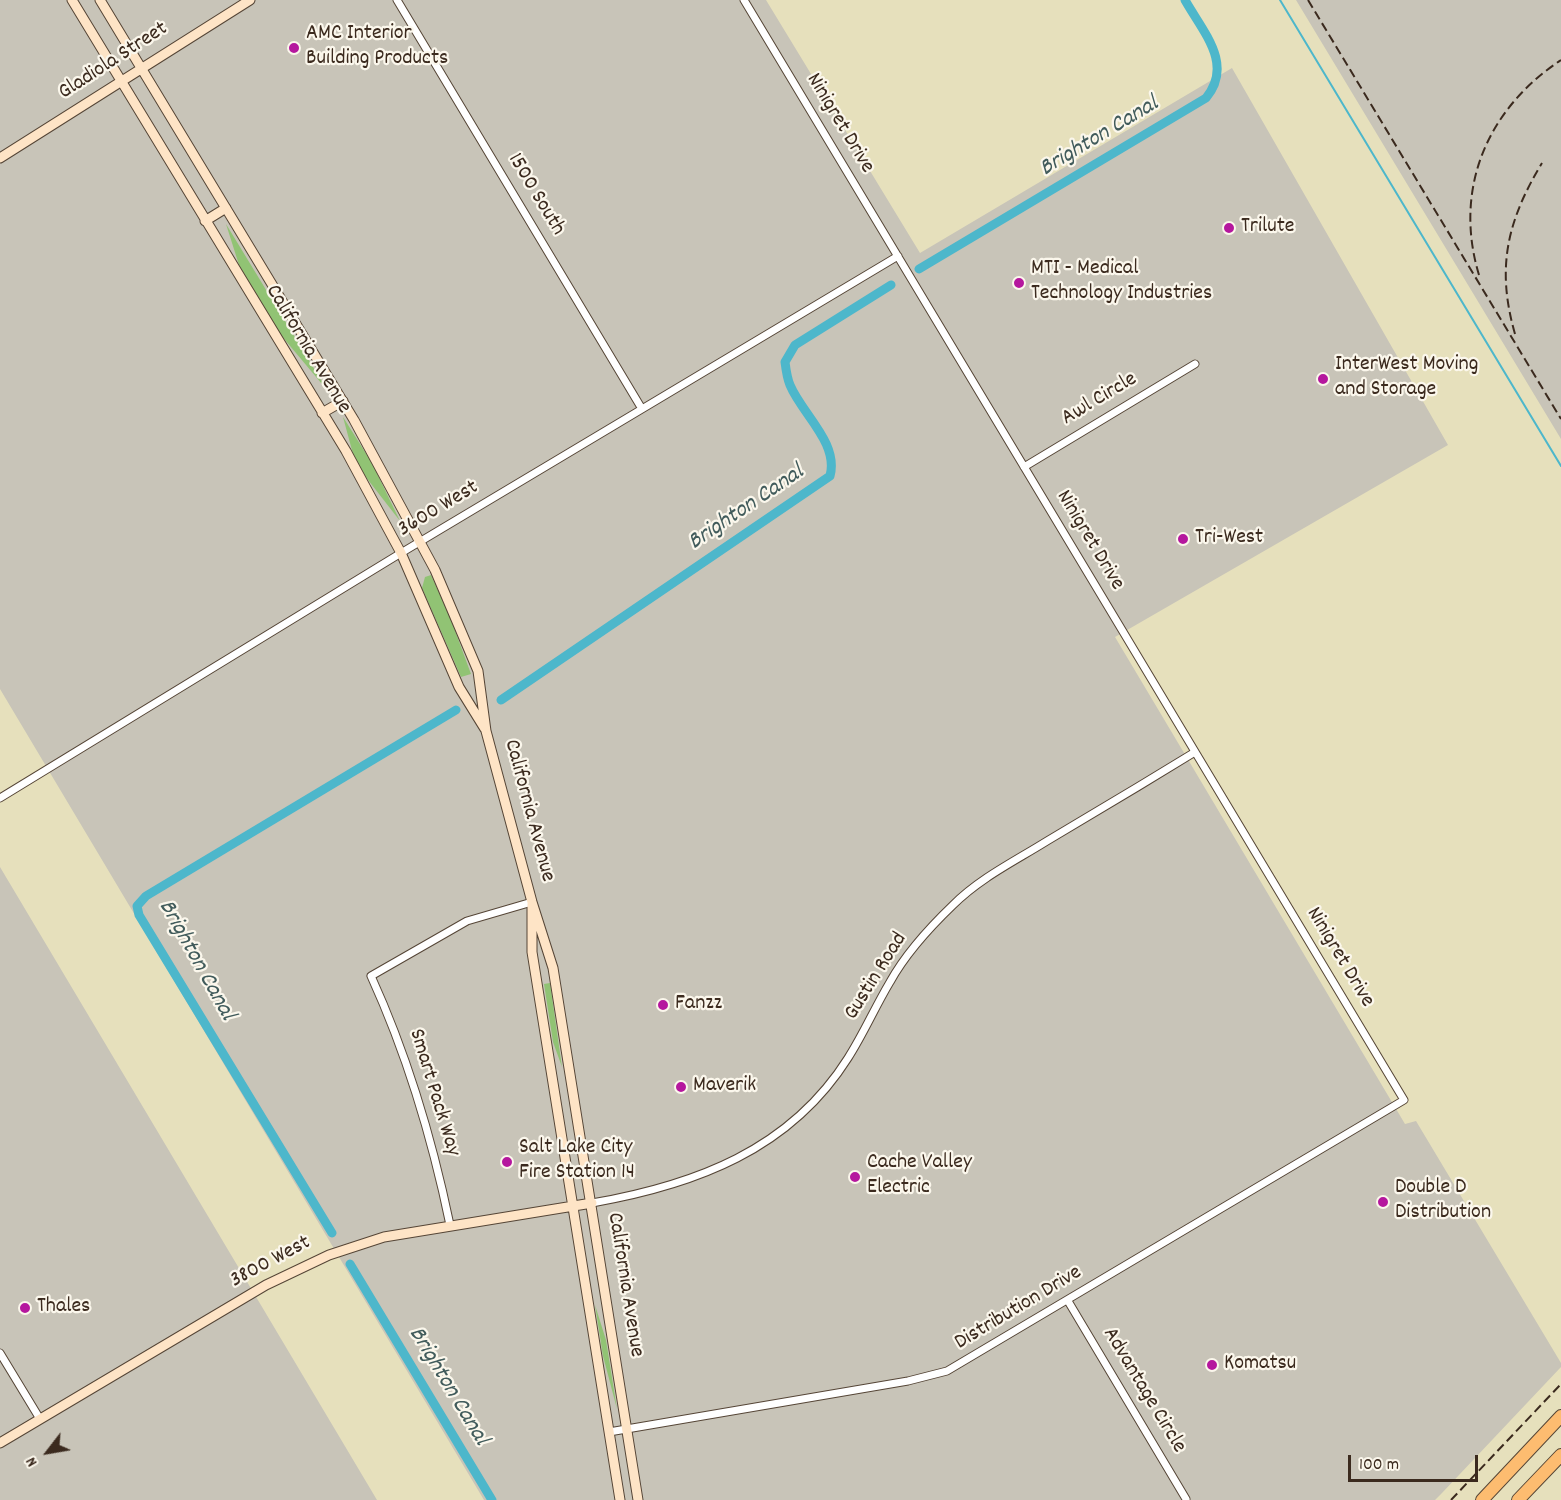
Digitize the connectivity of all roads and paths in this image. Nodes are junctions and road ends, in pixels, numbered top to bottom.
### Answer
1 (72, 0) edge
2 (100, 0) edge
3 (250, 0) edge
4 (397, 0) edge
5 (744, 0) edge
6 (140, 68) junction
7 (120, 80) junction
8 (0, 158) edge
9 (226, 208) junction
10 (205, 221) junction
11 (898, 256) junction
12 (1195, 364) dead end
13 (343, 401) junction
14 (642, 409) junction
15 (322, 413) junction
16 (1024, 467) junction
17 (421, 541) junction
18 (401, 553) junction
19 (486, 731) junction
20 (1195, 752) junction
21 (0, 798) edge
22 (532, 902) junction
23 (1404, 1100) joint
24 (592, 1203) junction
25 (572, 1206) junction
26 (450, 1225) junction
27 (1068, 1301) junction
28 (0, 1353) edge
29 (1561, 1416) edge
30 (40, 1419) junction
31 (627, 1429) junction
32 (609, 1432) junction
33 (0, 1443) edge
34 (1561, 1455) edge
35 (1186, 1498) dead end
36 (620, 1500) edge
37 (638, 1500) edge
38 (1482, 1500) edge
39 (1518, 1500) edge

1 - 7 main road, California Avenue
2 - 6 main road, California Avenue
3 - 6 main road, Gladiola Street
4 - 14 street, 1500 South
5 - 11 street, Ninigret Drive
6 - 7 main road, Gladiola Street
6 - 9 main road, California Avenue
7 - 8 main road, Gladiola Street
7 - 10 main road, California Avenue
9 - 10 main road
9 - 13 main road, California Avenue
10 - 15 main road, California Avenue
11 - 14 street, 3600 West
11 - 16 street, Ninigret Drive
12 - 16 street, Awl Circle
13 - 15 main road
13 - 17 main road, California Avenue
14 - 17 street, 3600 West
15 - 18 main road, California Avenue
16 - 20 street, Ninigret Drive
17 - 18 street, 3600 West
17 - 19 main road, California Avenue
18 - 19 main road, California Avenue
18 - 21 street, 3600 West
19 - 22 main road, California Avenue
20 - 23 street, Ninigret Drive
20 - 24 street, Gustin Road
22 - 24 main road, California Avenue
22 - 25 main road, California Avenue
22 - 26 street, Smart Pack Way
23 - 27 street, Distribution Drive
24 - 25 main road, 3800 West
24 - 31 main road, California Avenue
25 - 26 main road, 3800 West
25 - 32 main road, California Avenue
26 - 30 main road, 3800 West
27 - 31 street, Distribution Drive
27 - 35 street, Advantage Circle
28 - 30 street
29 - 38 highway
30 - 33 main road, 3800 West
31 - 32 street, Distribution Drive
31 - 37 main road, California Avenue
32 - 36 main road, California Avenue
34 - 39 highway

